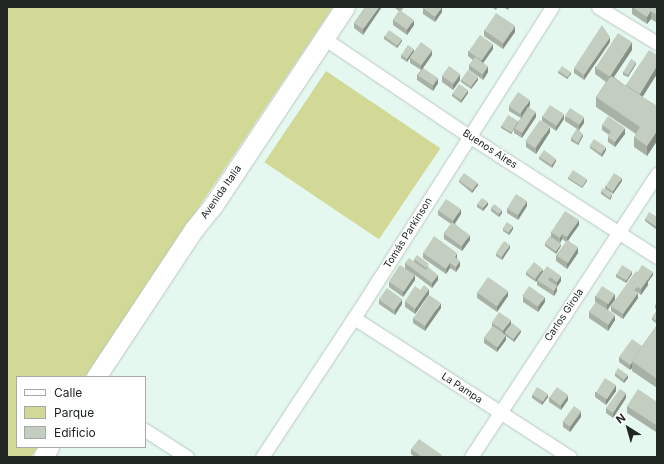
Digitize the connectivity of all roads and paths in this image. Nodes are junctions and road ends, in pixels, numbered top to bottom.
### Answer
1 (345, 7) edge
2 (552, 7) edge
3 (598, 7) edge
4 (325, 39) junction
5 (657, 43) edge
6 (469, 136) junction
7 (657, 174) edge
8 (620, 231) junction
9 (657, 257) edge
10 (354, 318) junction
11 (97, 376) edge
12 (499, 412) junction
13 (146, 431) edge
14 (48, 448) edge
15 (43, 457) edge
16 (187, 457) edge
17 (262, 457) edge
18 (471, 457) edge
19 (570, 457) edge

1 - 4 main road, Avenida Italia
2 - 6 street, Tomás Parkinson
3 - 5 street
4 - 6 street, Buenos Aires
4 - 11 main road, Avenida Italia
6 - 8 street, Buenos Aires
6 - 10 street, Tomás Parkinson
7 - 8 street, Carlos Girola
8 - 9 street, Buenos Aires
8 - 12 street, Carlos Girola
10 - 12 street, La Pampa
10 - 17 street, Tomás Parkinson
12 - 18 street, Carlos Girola
12 - 19 street, La Pampa
13 - 16 street
14 - 15 main road

